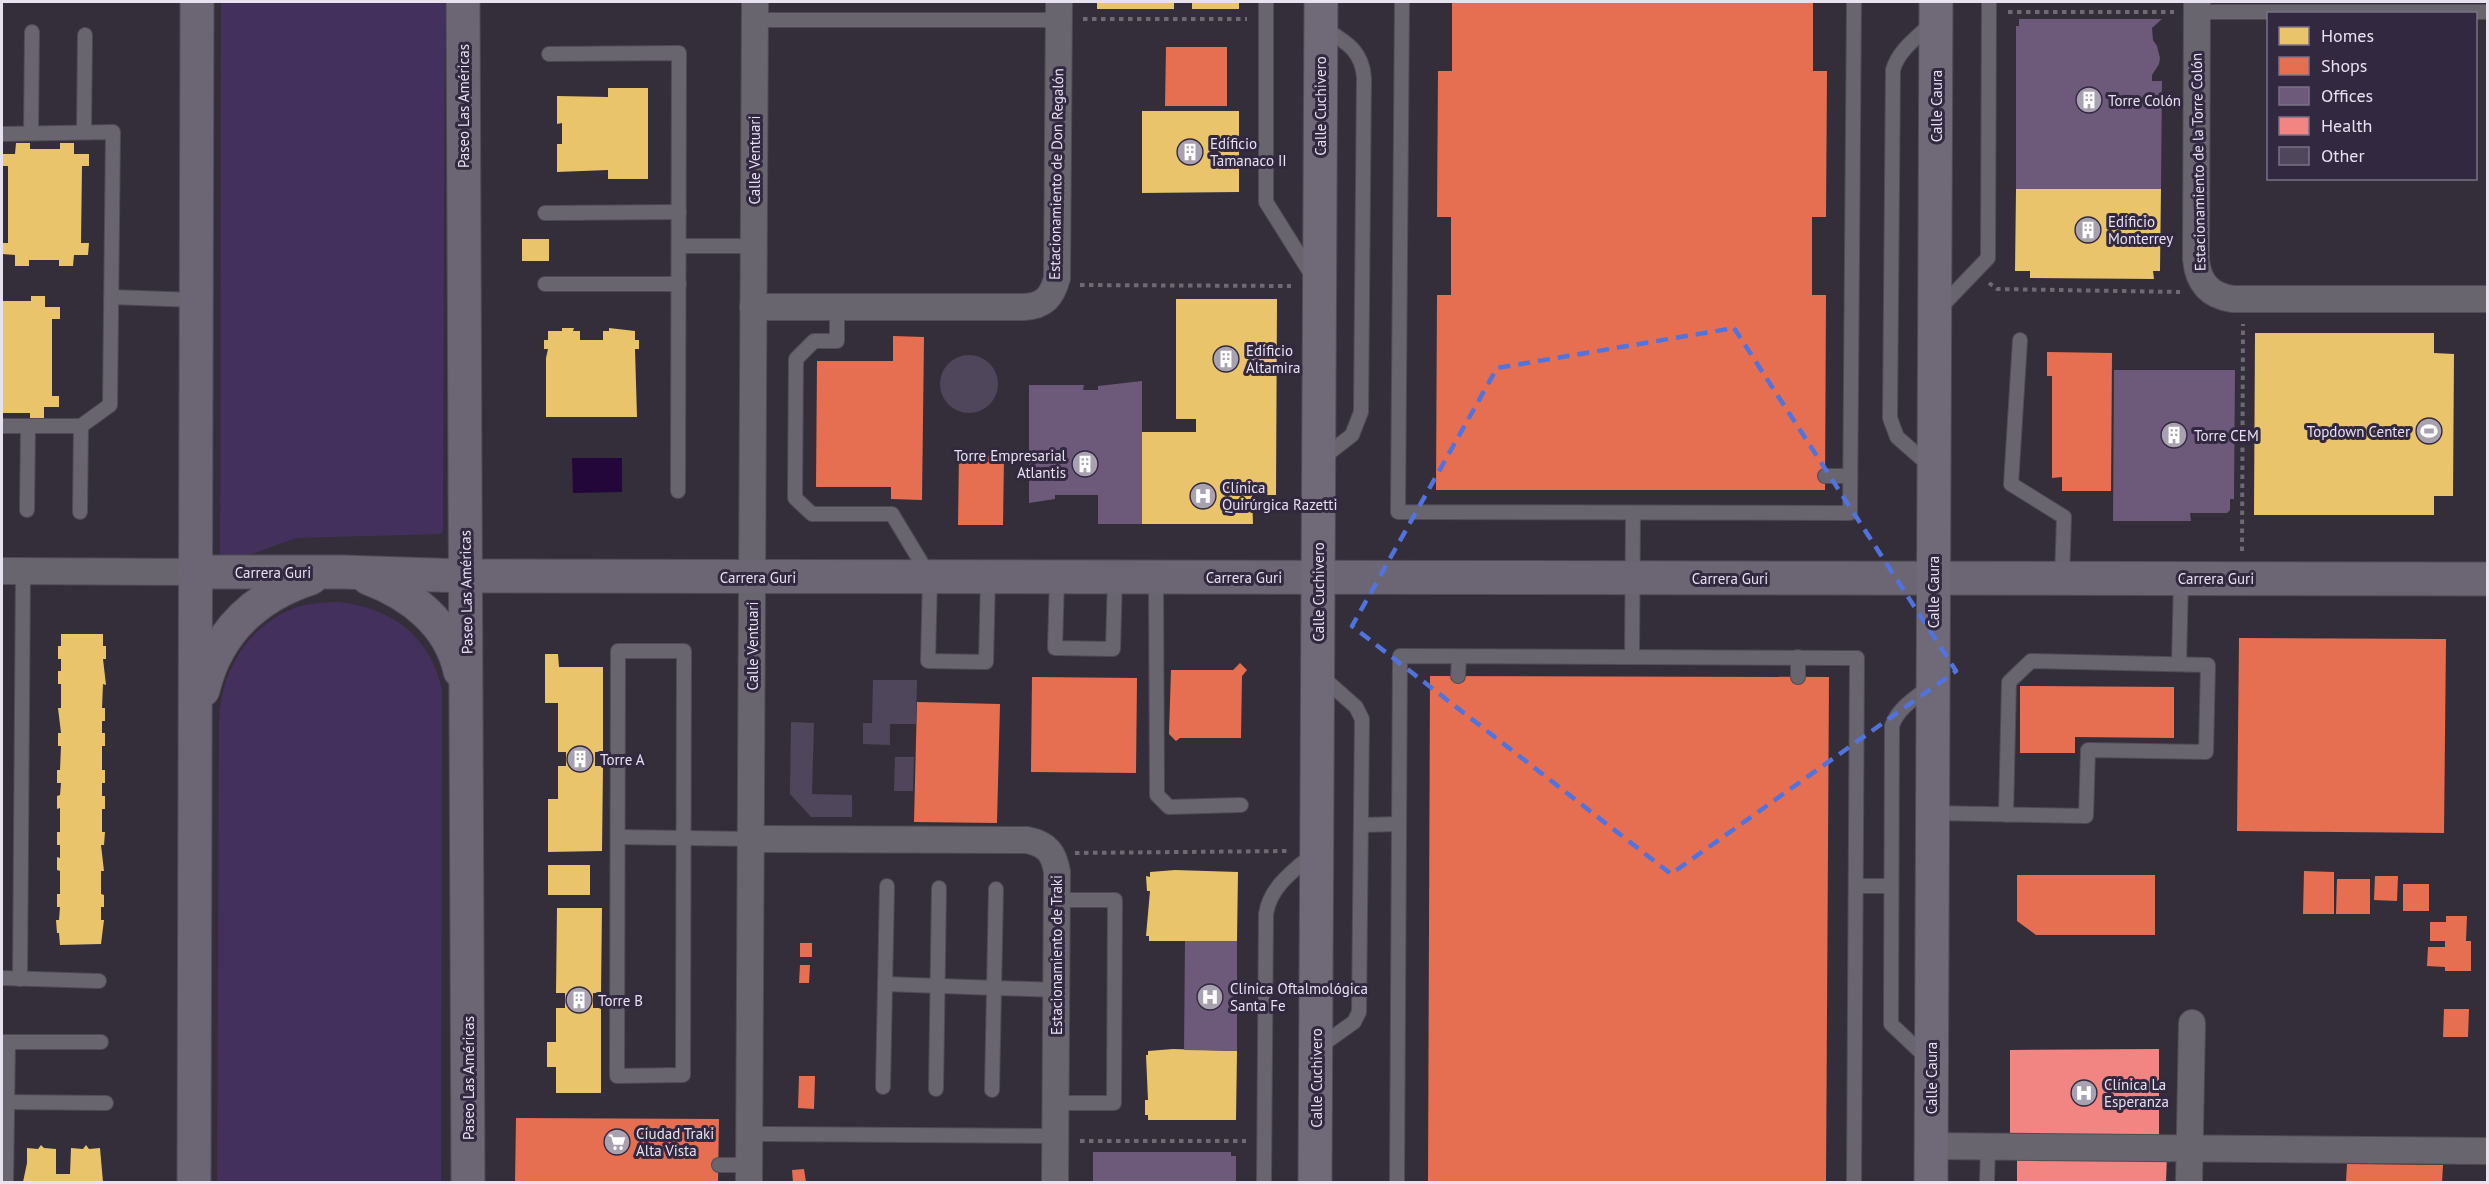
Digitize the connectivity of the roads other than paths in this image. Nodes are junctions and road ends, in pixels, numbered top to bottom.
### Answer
1 (197, 2) edge
2 (463, 2) edge
3 (1266, 2) edge
4 (1402, 2) edge
5 (1854, 2) edge
6 (1989, 7) edge
7 (2197, 7) edge
8 (1059, 10) edge
9 (1936, 10) edge
10 (755, 11) edge
11 (2487, 12) edge
12 (1320, 14) edge
13 (32, 32) dead end
14 (85, 35) dead end
15 (549, 54) dead end
16 (84, 132) junction
17 (31, 133) junction
18 (2, 134) edge
19 (679, 212) junction
20 (545, 213) dead end
21 (679, 246) junction
22 (753, 246) junction
23 (545, 284) dead end
24 (679, 284) junction
25 (1319, 286) junction
26 (111, 297) junction
27 (2487, 299) edge
28 (196, 300) junction
29 (753, 307) junction
30 (837, 307) junction
31 (1935, 314) junction
32 (2020, 340) dead end
33 (2, 426) edge
34 (28, 426) junction
35 (81, 426) junction
36 (1319, 462) junction
37 (1934, 469) junction
38 (1825, 476) dead end
39 (1850, 476) junction
40 (678, 492) dead end
41 (27, 510) dead end
42 (80, 512) dead end
43 (1633, 513) junction
44 (12, 572) edge
45 (196, 572) junction
46 (343, 572) junction
47 (465, 576) junction
48 (752, 577) junction
49 (930, 577) junction
50 (988, 577) junction
51 (1056, 577) junction
52 (1115, 577) junction
53 (1156, 577) junction
54 (1318, 577) junction
55 (1632, 578) junction
56 (1933, 578) junction
57 (2062, 578) junction
58 (2181, 578) junction
59 (2487, 579) edge
60 (1458, 657) junction
61 (1632, 657) junction
62 (1798, 657) junction
63 (2179, 664) junction
64 (1317, 673) junction
65 (1458, 676) dead end
66 (1798, 677) dead end
67 (1933, 684) junction
68 (468, 708) junction
69 (195, 725) junction
70 (1241, 805) dead end
71 (1933, 813) junction
72 (2006, 815) junction
73 (1399, 824) junction
74 (1361, 825) junction
75 (618, 837) junction
76 (683, 838) junction
77 (751, 839) junction
78 (1316, 851) junction
79 (887, 886) dead end
80 (1856, 886) junction
81 (1890, 886) junction
82 (939, 888) dead end
83 (996, 889) dead end
84 (1057, 900) junction
85 (2, 978) edge
86 (20, 979) junction
87 (99, 981) dead end
88 (885, 984) junction
89 (938, 986) junction
90 (994, 988) junction
91 (1057, 990) junction
92 (2192, 1023) dead end
93 (4, 1042) edge
94 (101, 1042) dead end
95 (1316, 1050) junction
96 (1931, 1062) junction
97 (883, 1087) dead end
98 (936, 1089) dead end
99 (992, 1090) dead end
100 (4, 1102) edge
101 (106, 1103) dead end
102 (1056, 1103) junction
103 (749, 1134) junction
104 (1055, 1139) junction
105 (1931, 1146) junction
106 (1988, 1146) junction
107 (2190, 1146) junction
108 (2487, 1151) edge
109 (719, 1165) dead end
110 (749, 1174) edge
111 (6, 1182) edge
112 (194, 1182) edge
113 (468, 1182) edge
114 (1055, 1182) edge
115 (1264, 1182) edge
116 (1315, 1182) edge
117 (1397, 1182) edge
118 (1854, 1182) edge
119 (1930, 1182) edge
120 (1987, 1182) edge
121 (2189, 1182) edge

1 - 28 main road
2 - 47 main road, Paseo Las Américas
3 - 25 lane
4 - 43 lane
5 - 39 lane
6 - 31 lane
7 - 11 lane
7 - 27 street, Estacionamiento de la Torre Colón
8 - 10 lane
8 - 30 street, Estacionamiento de Don Regalón
9 - 31 main road, Calle Caura
9 - 37 lane
10 - 22 street, Calle Ventuari
12 - 25 main road, Calle Cuchivero
12 - 36 lane
13 - 17 lane
14 - 16 lane
15 - 19 lane
16 - 17 lane
16 - 26 lane
17 - 18 lane
19 - 20 lane
19 - 21 lane
21 - 22 lane
21 - 24 lane
22 - 29 street, Calle Ventuari
23 - 24 lane
24 - 40 lane
25 - 36 main road, Calle Cuchivero
26 - 28 lane
26 - 35 lane
28 - 45 main road
29 - 30 street, Estacionamiento de Don Regalón
29 - 48 street, Calle Ventuari
30 - 49 lane
31 - 37 main road, Calle Caura
32 - 57 lane
33 - 34 lane
34 - 35 lane
34 - 41 lane
35 - 42 lane
36 - 54 main road, Calle Cuchivero
37 - 56 main road, Calle Caura
38 - 39 lane
39 - 43 lane
43 - 55 lane
44 - 45 street, Carrera Guri
44 - 86 lane
45 - 46 main road, Carrera Guri
45 - 69 main road
46 - 47 main road, Carrera Guri
46 - 68 main road
46 - 69 main road
47 - 48 main road, Carrera Guri
47 - 68 main road, Paseo Las Américas
48 - 49 main road, Carrera Guri
48 - 77 street, Calle Ventuari
49 - 50 main road, Carrera Guri
49 - 50 lane
50 - 51 main road, Carrera Guri
51 - 52 main road, Carrera Guri
51 - 52 lane
52 - 53 main road, Carrera Guri
53 - 54 main road, Carrera Guri
53 - 70 lane
54 - 55 main road, Carrera Guri
54 - 64 main road, Calle Cuchivero
55 - 56 main road, Carrera Guri
55 - 61 lane
56 - 57 main road, Carrera Guri
56 - 67 main road, Calle Caura
57 - 58 main road, Carrera Guri
58 - 59 main road, Carrera Guri
58 - 63 lane
60 - 61 lane
60 - 65 lane
60 - 73 lane
61 - 62 lane
62 - 66 lane
62 - 80 lane
63 - 72 lane
63 - 72 lane
64 - 74 lane
64 - 78 main road, Calle Cuchivero
67 - 71 main road, Calle Caura
67 - 81 lane
68 - 113 main road, Paseo Las Américas
69 - 112 main road
71 - 72 lane
71 - 96 main road, Calle Caura
73 - 74 lane
73 - 117 lane
74 - 95 lane
75 - 76 lane
75 - 76 lane
75 - 76 lane
76 - 77 lane
77 - 84 street, Estacionamiento de Traki
77 - 103 street, Calle Ventuari
78 - 95 main road, Calle Cuchivero
78 - 115 lane
79 - 88 lane
80 - 81 lane
80 - 118 lane
81 - 96 lane
82 - 89 lane
83 - 90 lane
84 - 91 street, Estacionamiento de Traki
84 - 102 lane
85 - 86 lane
86 - 87 lane
88 - 89 lane
88 - 97 lane
89 - 90 lane
89 - 98 lane
90 - 91 lane
90 - 99 lane
91 - 102 street, Estacionamiento de Traki
92 - 107 street
93 - 94 lane
93 - 100 lane
95 - 116 main road, Calle Cuchivero
96 - 105 main road, Calle Caura
100 - 101 lane
100 - 111 lane
102 - 104 street, Estacionamiento de Traki
103 - 104 lane
103 - 110 street, Calle Ventuari
104 - 114 street, Estacionamiento de Traki
105 - 106 street
105 - 119 main road, Calle Caura
106 - 107 street
106 - 120 lane
107 - 108 street
107 - 121 street
109 - 110 lane

